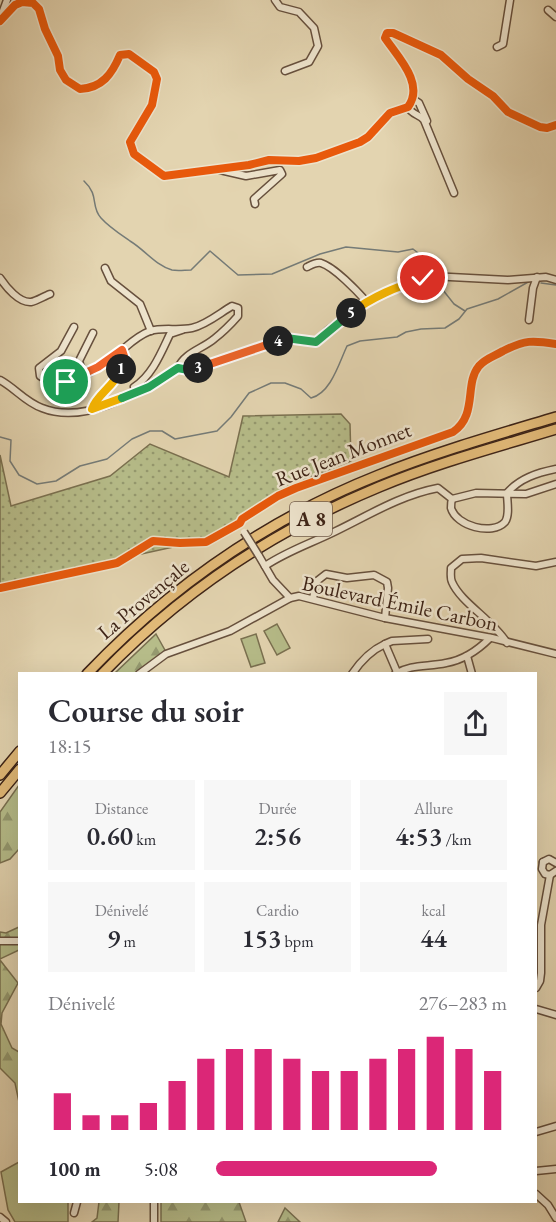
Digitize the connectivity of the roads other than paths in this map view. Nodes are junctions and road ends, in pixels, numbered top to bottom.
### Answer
1 (7, 0) edge
2 (275, 0) edge
3 (510, 0) edge
4 (548, 10) dead end
5 (556, 17) edge
6 (0, 20) edge
7 (497, 47) dead end
8 (285, 71) dead end
9 (413, 99) junction
10 (408, 107) junction
11 (556, 125) edge
12 (214, 169) junction
13 (449, 173) dead end
14 (454, 193) dead end
15 (255, 204) dead end
16 (307, 267) dead end
17 (105, 268) dead end
18 (537, 277) junction
19 (0, 278) edge
20 (556, 280) edge
21 (2, 285) edge
22 (50, 294) dead end
23 (366, 301) junction
24 (529, 320) dead end
25 (74, 327) dead end
26 (186, 328) junction
27 (151, 331) junction
28 (93, 333) dead end
29 (556, 344) edge
30 (122, 350) junction
31 (178, 368) junction
32 (83, 375) junction
33 (0, 380) edge
34 (136, 393) junction
35 (92, 409) junction
36 (556, 417) edge
37 (556, 429) edge
38 (556, 469) edge
39 (556, 484) edge
40 (507, 493) junction
41 (452, 498) junction
42 (240, 523) junction
43 (556, 562) edge
44 (265, 566) junction
45 (0, 588) edge
46 (290, 598) junction
47 (313, 598) junction
48 (385, 618) junction
49 (477, 636) junction
50 (490, 638) junction
51 (428, 639) dead end
52 (385, 644) junction
53 (507, 644) junction
54 (556, 654) edge
55 (467, 656) junction
56 (89, 672) edge
57 (104, 672) edge
58 (142, 672) edge
59 (353, 672) edge
60 (396, 672) edge
61 (398, 672) edge
62 (471, 672) edge
63 (18, 753) edge
64 (18, 771) edge
65 (0, 775) edge
66 (0, 793) edge
67 (537, 860) edge
68 (555, 861) edge
69 (542, 866) junction
70 (553, 873) edge
71 (537, 874) edge
72 (18, 941) edge
73 (0, 942) edge
74 (537, 986) edge
75 (537, 1009) edge
76 (556, 1015) edge
77 (556, 1126) edge
78 (537, 1132) edge
79 (556, 1169) edge
80 (537, 1171) edge
81 (537, 1195) edge
82 (77, 1203) edge
83 (154, 1203) edge
84 (74, 1213) dead end
85 (0, 1217) edge
86 (556, 1218) edge
87 (6, 1222) edge
88 (154, 1222) edge

1 - 6 street
2 - 8 street
3 - 7 street
4 - 5 street
6 - 12 street
9 - 10 street
9 - 11 street
9 - 13 street
10 - 12 street
10 - 14 street
12 - 15 street
16 - 23 street
17 - 27 street
18 - 20 street
18 - 23 street
18 - 24 street
19 - 21 street
21 - 22 street
23 - 31 street
25 - 32 street
26 - 27 street
26 - 31 street
26 - 34 street
27 - 30 street
28 - 32 street
29 - 42 street, Rue Jean Monnet
30 - 32 street
30 - 35 street
31 - 34 street
33 - 35 street
34 - 35 street
36 - 56 highway, La Provençale / A 8
37 - 57 highway, La Provençale / A 8
38 - 40 street
39 - 40 street
40 - 41 street
40 - 41 street
41 - 44 street
42 - 44 street, Boulevard Émile Carbon, bridge
42 - 45 street, Rue Jean Monnet
43 - 53 street
44 - 46 street, Boulevard Émile Carbon
46 - 47 street, Boulevard Émile Carbon
46 - 58 street
47 - 48 street, Boulevard Émile Carbon
47 - 48 street
48 - 49 street, Boulevard Émile Carbon
49 - 50 street, Boulevard Émile Carbon
49 - 55 street
50 - 53 street, Boulevard Émile Carbon
50 - 55 street
51 - 52 street
52 - 59 street
52 - 60 street
53 - 54 street, Boulevard Émile Carbon
55 - 61 street
55 - 62 street
63 - 65 highway
64 - 66 highway
67 - 69 street
68 - 69 street
69 - 70 street
69 - 71 street
70 - 74 street
72 - 73 street
75 - 76 street
77 - 78 street
79 - 80 street
81 - 86 street
82 - 84 street
83 - 88 street
85 - 87 street

